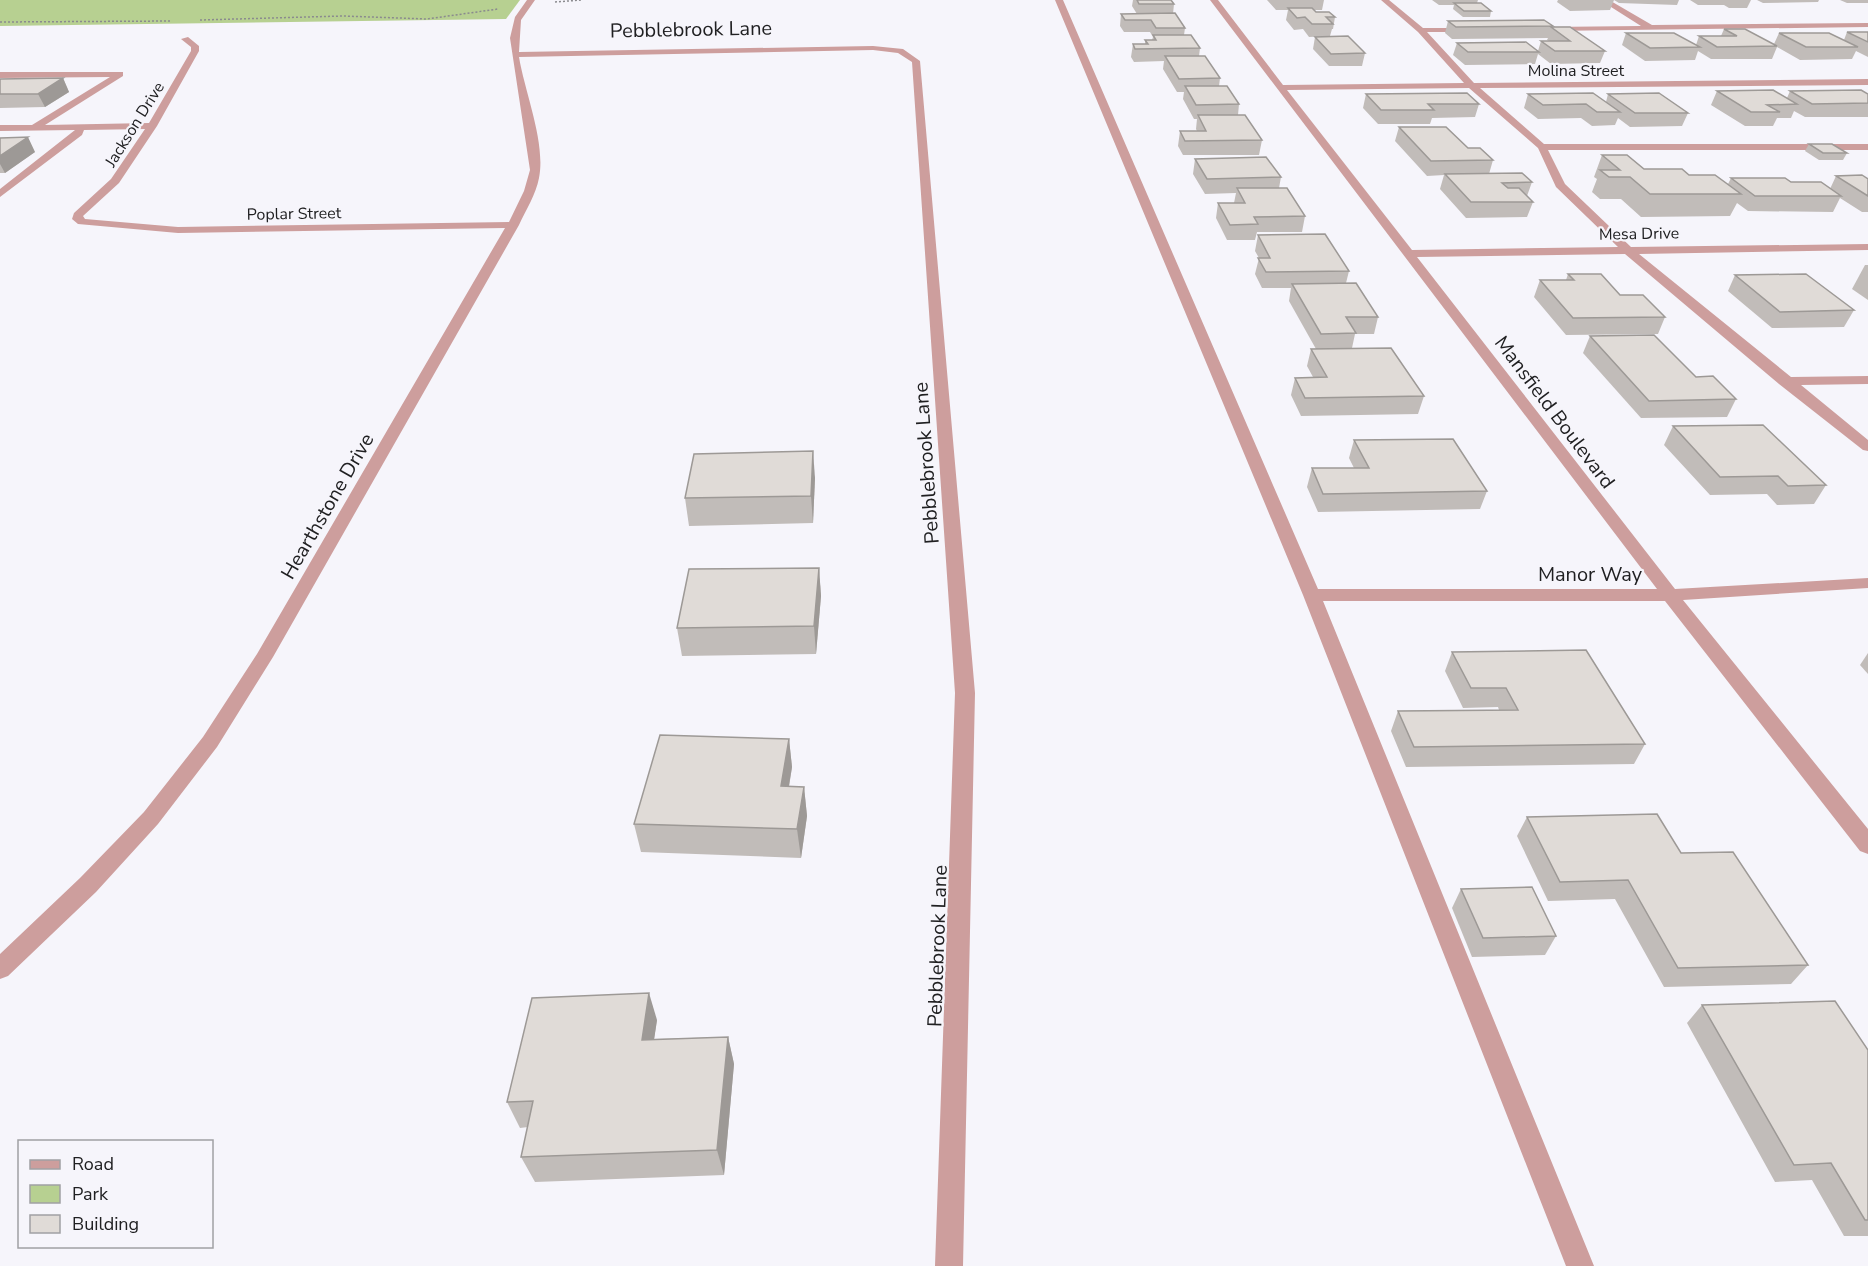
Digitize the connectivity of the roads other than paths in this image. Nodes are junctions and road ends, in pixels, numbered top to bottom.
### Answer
1 (531, 0) edge
2 (1059, 0) edge
3 (1215, 0) edge
4 (1386, 0) edge
5 (1604, 0) edge
6 (1868, 26) edge
7 (1540, 29) edge
8 (1652, 29) junction
9 (1421, 30) junction
10 (1480, 30) edge
11 (185, 39) dead end
12 (516, 55) junction
13 (0, 75) edge
14 (1868, 82) edge
15 (1471, 85) junction
16 (1284, 87) junction
17 (152, 126) junction
18 (35, 127) junction
19 (80, 127) junction
20 (0, 128) edge
21 (1542, 147) junction
22 (1868, 147) edge
23 (0, 194) edge
24 (77, 219) joint
25 (513, 225) junction
26 (1868, 247) edge
27 (1626, 249) junction
28 (1410, 254) junction
29 (1868, 380) edge
30 (1784, 381) junction
31 (1868, 447) edge
32 (1868, 584) edge
33 (1312, 595) junction
34 (1670, 595) junction
35 (1868, 845) edge
36 (0, 969) edge
37 (949, 1266) edge
38 (1580, 1266) edge

1 - 12 street, Hearthstone Drive
2 - 33 street
3 - 16 street, Mansfield Boulevard
4 - 9 street
5 - 8 street
6 - 8 street
7 - 8 street
9 - 10 street
9 - 15 street
11 - 17 street, Jackson Drive
12 - 25 street, Hearthstone Drive
12 - 37 street, Pebblebrook Lane
13 - 18 street
14 - 15 street, Molina Street
15 - 16 street, Molina Street
15 - 21 street
16 - 28 street, Mansfield Boulevard
17 - 19 street
17 - 24 street, Jackson Drive
18 - 19 street
18 - 20 street
19 - 23 street
21 - 22 street
21 - 27 street
24 - 25 street, Poplar Street
25 - 36 street, Hearthstone Drive
26 - 27 street, Mesa Drive
27 - 28 street, Mesa Drive
27 - 30 street
28 - 34 street, Mansfield Boulevard
29 - 30 street
30 - 31 street
32 - 34 street, Manor Way
33 - 34 street, Manor Way
33 - 38 street
34 - 35 street, Mansfield Boulevard

